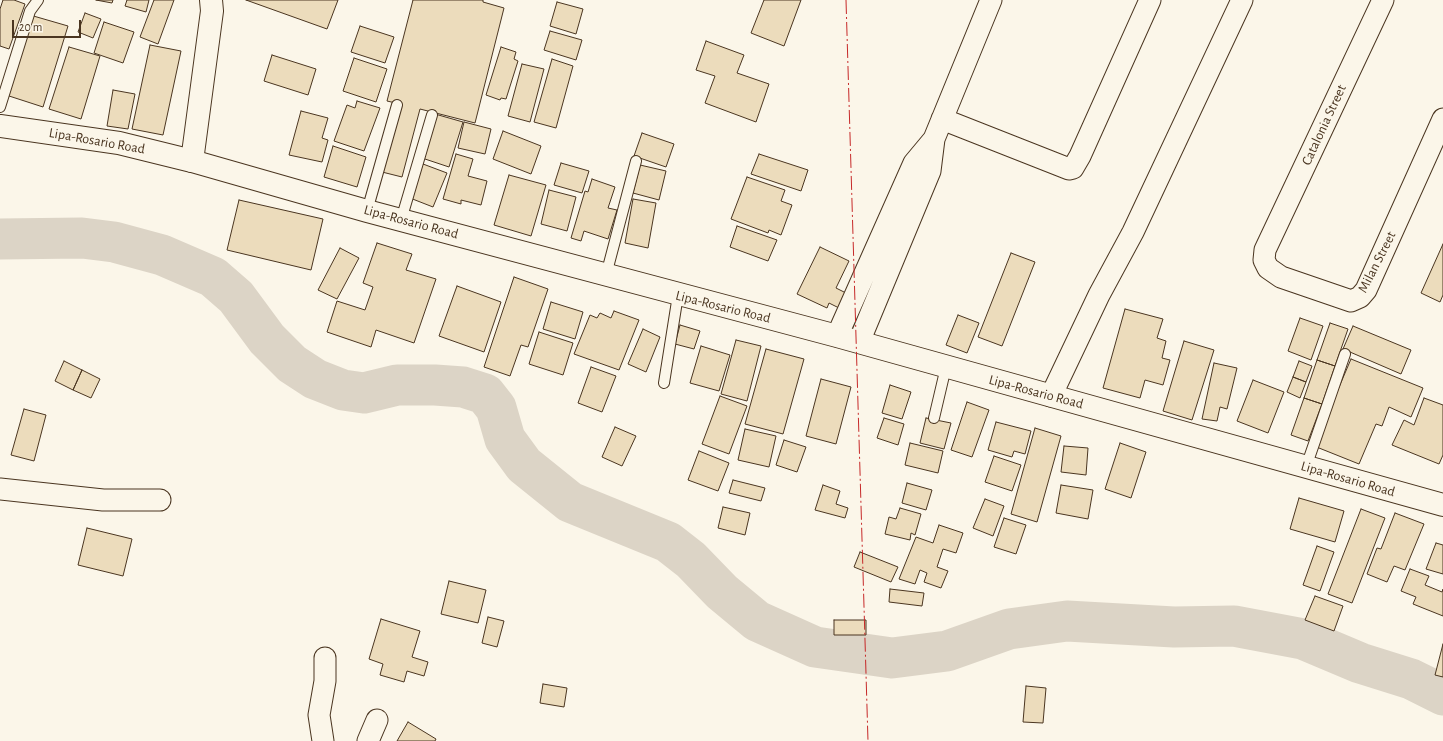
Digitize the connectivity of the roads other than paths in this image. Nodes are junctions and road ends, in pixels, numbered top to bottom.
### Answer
1 (38, 0) edge
2 (212, 0) edge
3 (991, 0) edge
4 (1150, 0) edge
5 (1242, 0) edge
6 (1383, 0) edge
7 (397, 105) dead end
8 (0, 107) edge
9 (432, 114) dead end
10 (942, 119) junction
11 (1443, 119) edge
12 (0, 126) edge
13 (934, 139) junction
14 (192, 160) junction
15 (636, 161) dead end
16 (367, 211) junction
17 (401, 220) junction
18 (1265, 250) joint
19 (606, 275) junction
20 (678, 295) junction
21 (837, 336) junction
22 (859, 342) junction
23 (1345, 354) dead end
24 (946, 367) junction
25 (664, 383) dead end
26 (1051, 396) junction
27 (934, 418) dead end
28 (1306, 467) junction
29 (0, 489) edge
30 (160, 500) dead end
31 (1443, 505) edge
32 (324, 658) dead end
33 (377, 720) dead end
34 (323, 741) edge
35 (368, 741) edge

1 - 8 lane
2 - 14 main road
3 - 10 street
4 - 10 street
5 - 26 street
6 - 18 street, Catalonia Street
7 - 16 lane
9 - 17 lane
10 - 13 street
11 - 18 street, Milan Street
12 - 14 main road, Lipa-Rosario Road
13 - 21 street
13 - 22 street
14 - 16 main road, Lipa-Rosario Road
15 - 19 lane
16 - 17 main road, Lipa-Rosario Road
17 - 19 main road, Lipa-Rosario Road
19 - 20 main road, Lipa-Rosario Road
20 - 21 main road, Lipa-Rosario Road
20 - 25 lane
21 - 22 main road, Lipa-Rosario Road
22 - 24 main road, Lipa-Rosario Road
23 - 28 lane
24 - 26 main road, Lipa-Rosario Road
24 - 27 lane
26 - 28 main road, Lipa-Rosario Road
28 - 31 main road, Lipa-Rosario Road
29 - 30 street
32 - 34 street
33 - 35 street

